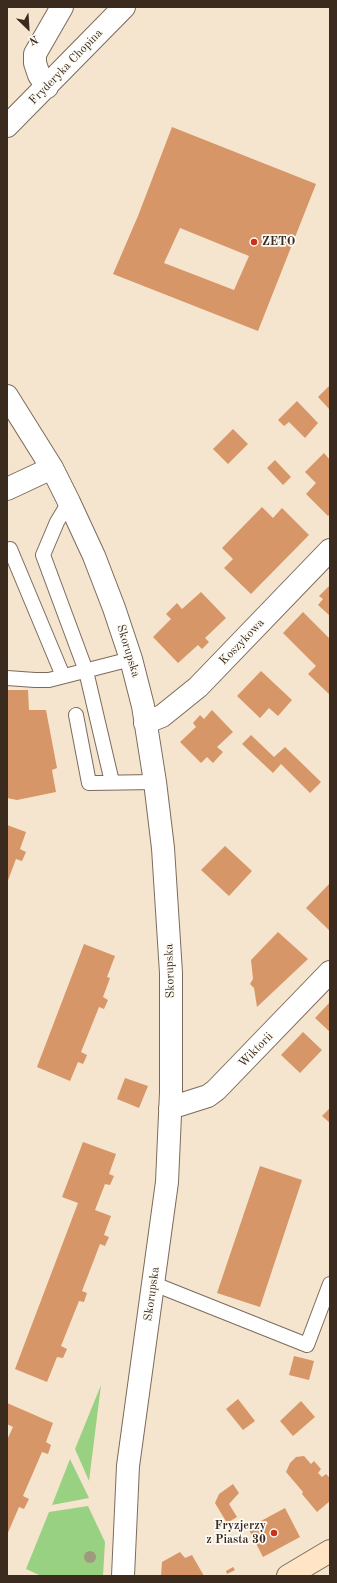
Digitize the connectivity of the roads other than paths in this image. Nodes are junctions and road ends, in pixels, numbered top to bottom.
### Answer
1 (62, 7) edge
2 (124, 7) edge
3 (47, 87) junction
4 (7, 126) edge
5 (7, 396) edge
6 (52, 468) junction
7 (7, 489) edge
8 (69, 502) junction
9 (10, 549) dead end
10 (330, 550) edge
11 (131, 659) junction
12 (86, 671) junction
13 (63, 676) junction
14 (7, 678) edge
15 (76, 715) dead end
16 (145, 723) junction
17 (112, 778) junction
18 (155, 782) junction
19 (330, 972) edge
20 (170, 1108) junction
21 (154, 1284) junction
22 (330, 1284) edge
23 (330, 1552) edge
24 (123, 1576) edge
25 (288, 1576) edge

1 - 3 street
2 - 3 street, Fryderyka Chopina
3 - 4 street, Fryderyka Chopina
5 - 6 street, Skorupska
6 - 7 street
6 - 8 street, Skorupska
8 - 11 street, Skorupska
8 - 12 lane
9 - 13 lane
10 - 16 street, Koszykowa
11 - 12 lane
11 - 16 street, Skorupska
12 - 13 lane
12 - 17 lane
13 - 14 lane
15 - 17 lane
16 - 18 street, Skorupska
17 - 18 lane
18 - 20 street, Skorupska
19 - 20 street, Wiktorii
20 - 21 street, Skorupska
21 - 22 lane
21 - 24 street, Skorupska
23 - 25 street

